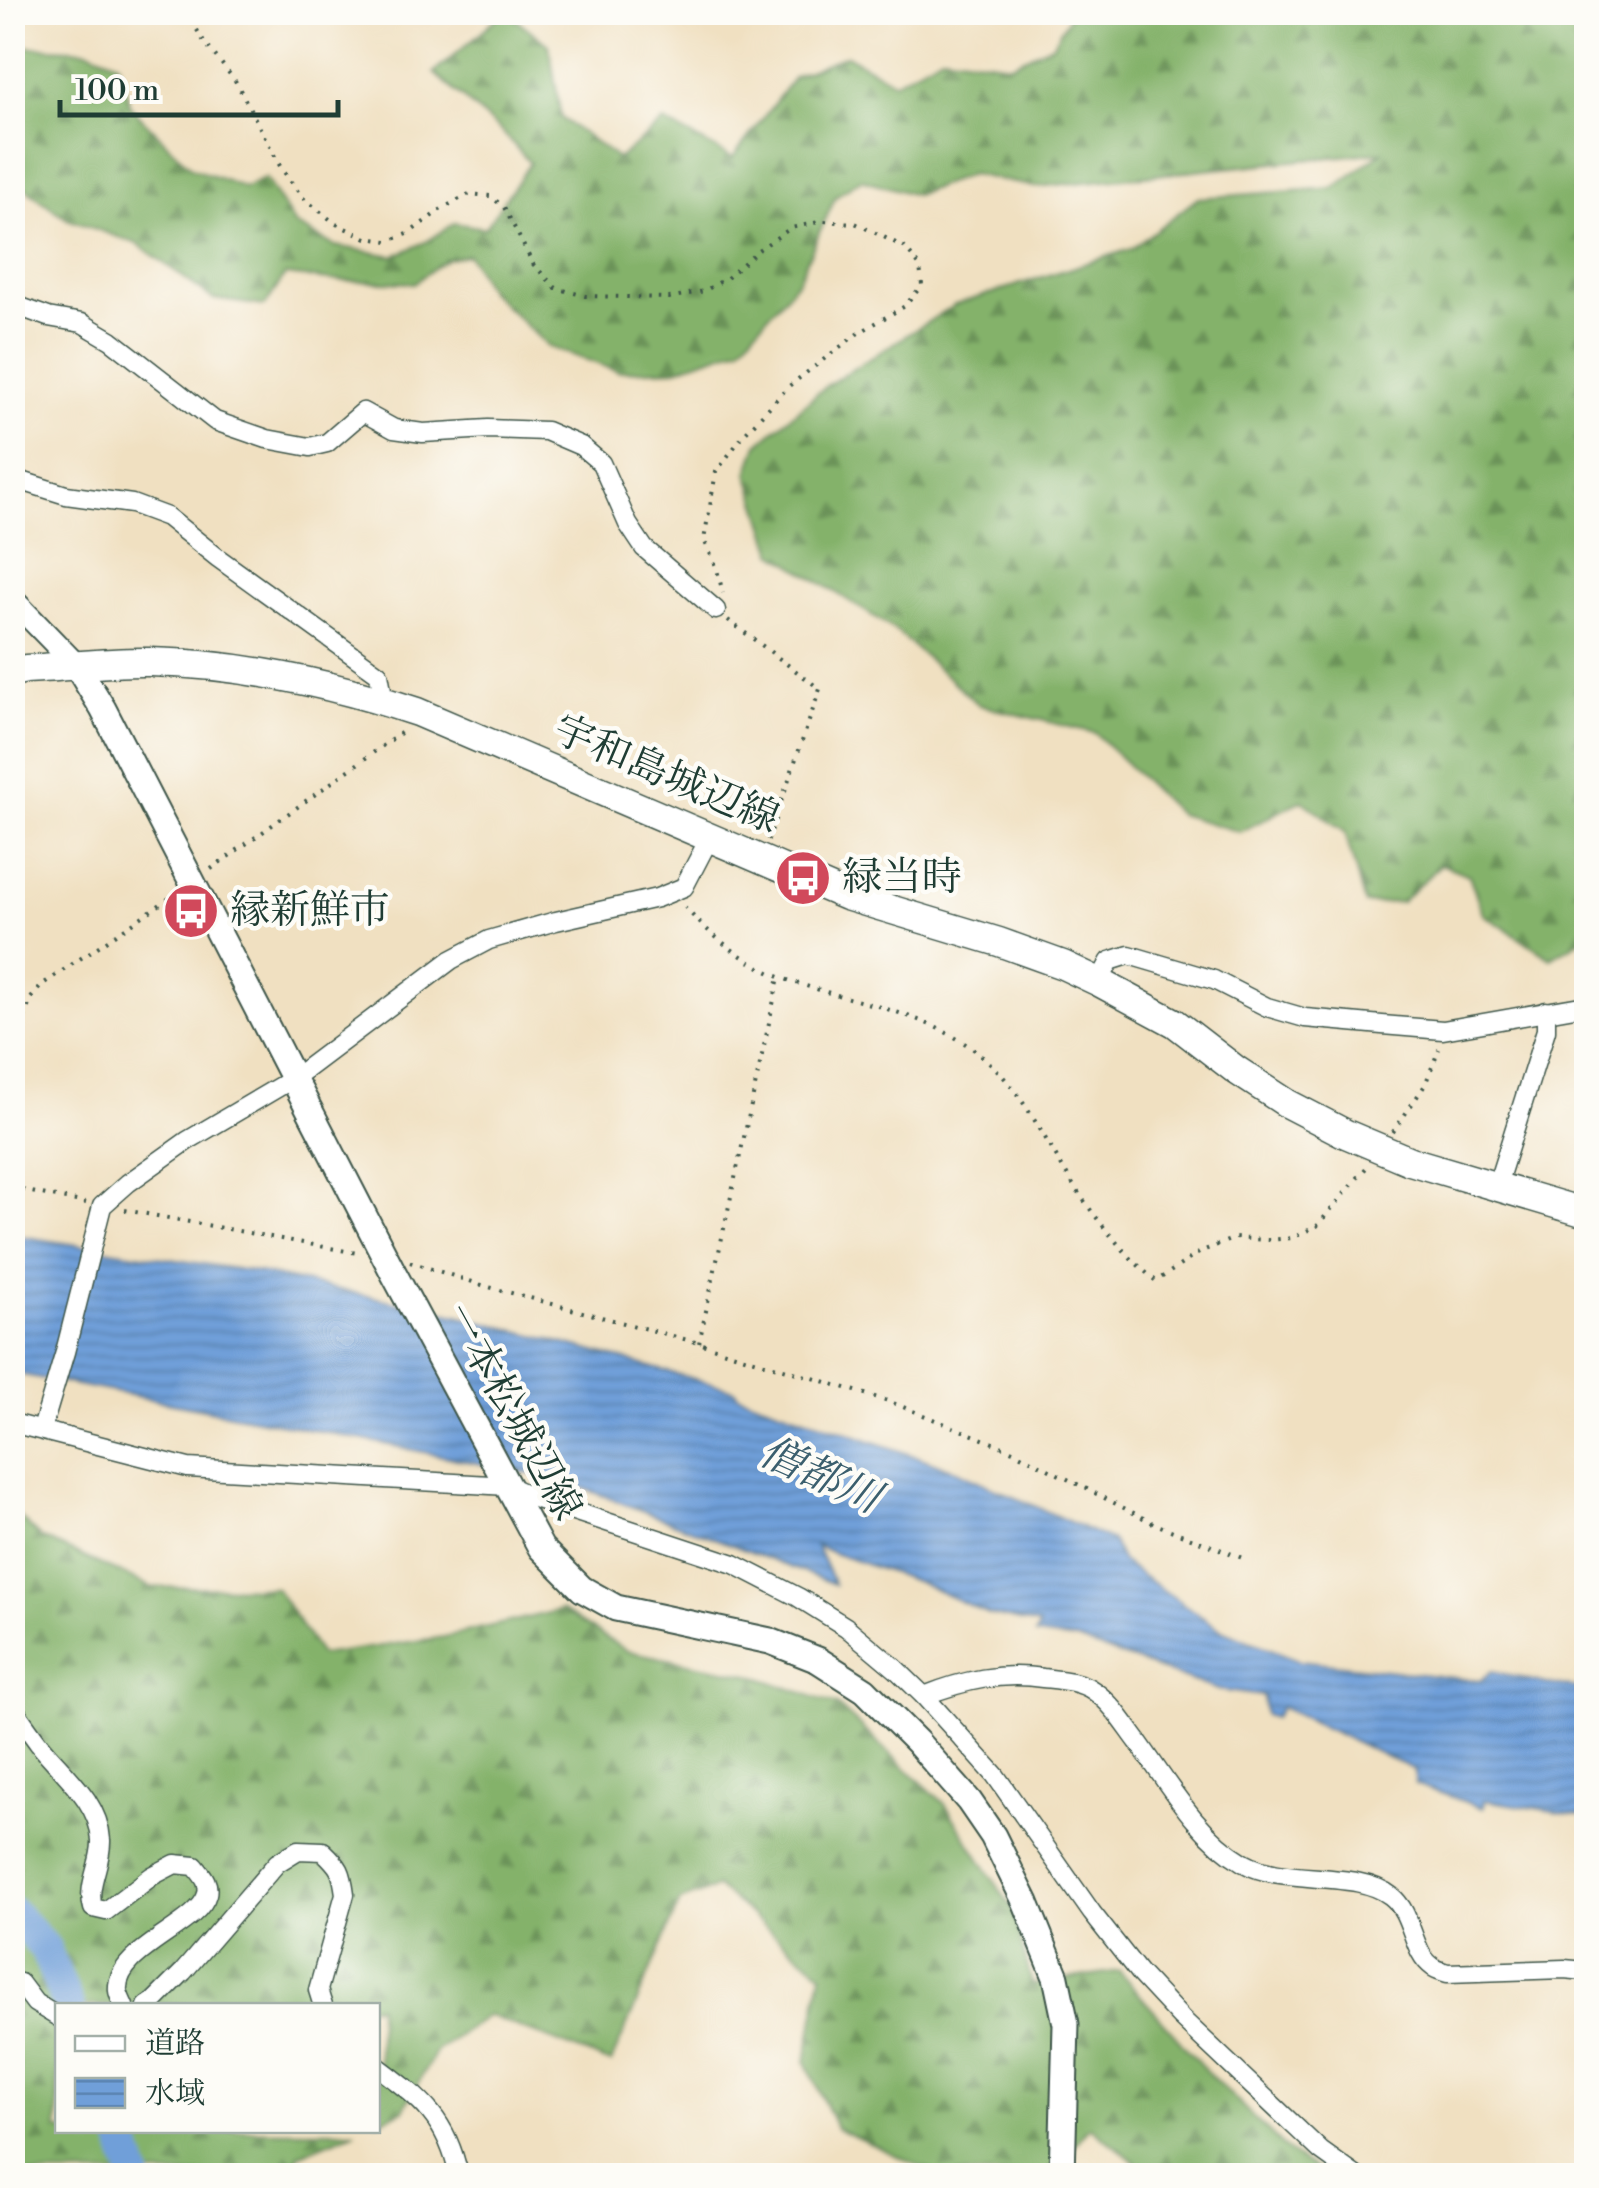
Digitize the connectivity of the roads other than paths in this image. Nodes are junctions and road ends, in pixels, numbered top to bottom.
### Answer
1 (754, 12) edge
2 (828, 12) edge
3 (12, 304) edge
4 (12, 478) edge
5 (12, 599) edge
6 (716, 610) road end
7 (77, 666) junction
8 (12, 672) edge
9 (384, 701) junction
10 (710, 837) junction
11 (1100, 982) junction
12 (1586, 1005) edge
13 (1546, 1010) junction
14 (294, 1078) junction
15 (1498, 1185) junction
16 (1586, 1213) edge
17 (12, 1423) edge
18 (42, 1430) junction
19 (508, 1486) junction
20 (924, 1696) junction
21 (12, 1706) edge
22 (1586, 1971) edge
23 (20, 1983) dead end
24 (123, 2003) edge
25 (151, 2003) edge
26 (323, 2003) edge
27 (55, 2014) edge
28 (380, 2069) edge
29 (459, 2176) edge
30 (1062, 2176) edge
31 (1356, 2176) edge

1 - 2 street
3 - 6 street
4 - 9 street
5 - 7 street
7 - 8 main road, 宇和島城辺線
7 - 9 main road, 宇和島城辺線
7 - 14 main road, 一本松城辺線
9 - 10 main road, 宇和島城辺線
10 - 11 main road, 宇和島城辺線
10 - 14 street
11 - 13 street
11 - 15 main road, 宇和島城辺線
12 - 13 street
13 - 15 street
14 - 18 street
14 - 19 main road, 一本松城辺線
15 - 16 main road, 宇和島城辺線
17 - 18 street
18 - 19 street
19 - 20 street
19 - 30 main road, 一本松城辺線
20 - 22 street
20 - 31 street
21 - 24 street
23 - 27 street
25 - 26 street
28 - 29 street

